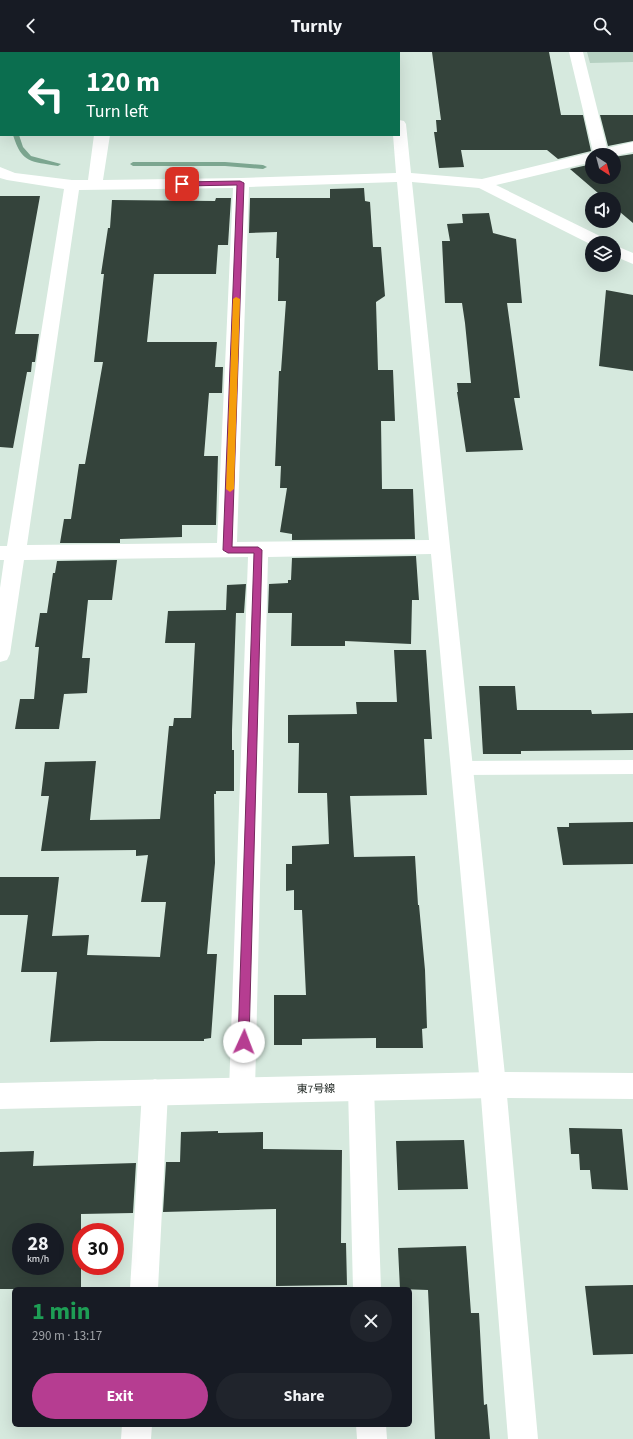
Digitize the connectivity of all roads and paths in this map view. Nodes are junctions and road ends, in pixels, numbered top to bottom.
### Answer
1 (576, 52) edge
2 (102, 136) edge
3 (400, 136) edge
4 (633, 147) edge
5 (596, 148) edge
6 (621, 150) edge
7 (585, 158) edge
8 (0, 172) edge
9 (403, 177) junction
10 (240, 183) junction
11 (72, 184) junction
12 (95, 184) junction
13 (482, 184) junction
14 (586, 236) edge
15 (621, 253) edge
16 (633, 259) edge
17 (439, 547) junction
18 (228, 550) junction
19 (258, 550) junction
20 (8, 553) edge
21 (0, 654) edge
22 (633, 767) edge
23 (461, 768) junction
24 (493, 1085) junction
25 (633, 1086) edge
26 (361, 1088) junction
27 (242, 1090) junction
28 (155, 1092) junction
29 (0, 1096) edge
30 (144, 1287) edge
31 (367, 1287) edge
32 (137, 1427) edge
33 (371, 1427) edge
34 (136, 1439) edge
35 (372, 1439) edge
36 (523, 1439) edge

1 - 5 street
2 - 12 street
3 - 9 street
4 - 6 street
7 - 13 street
8 - 11 street
9 - 10 street
9 - 13 street
9 - 17 street
10 - 12 street
10 - 18 street
11 - 12 street
11 - 20 street
13 - 14 street
15 - 16 street
17 - 19 street
17 - 23 street
18 - 19 street
18 - 20 street
19 - 27 street
20 - 21 street
22 - 23 lane
23 - 24 street
24 - 25 street, 東7号線
24 - 26 street, 東7号線
24 - 36 street
26 - 27 street, 東7号線
26 - 31 street
27 - 28 street, 東7号線
28 - 29 street, 東7号線
28 - 30 street
32 - 34 street
33 - 35 street

